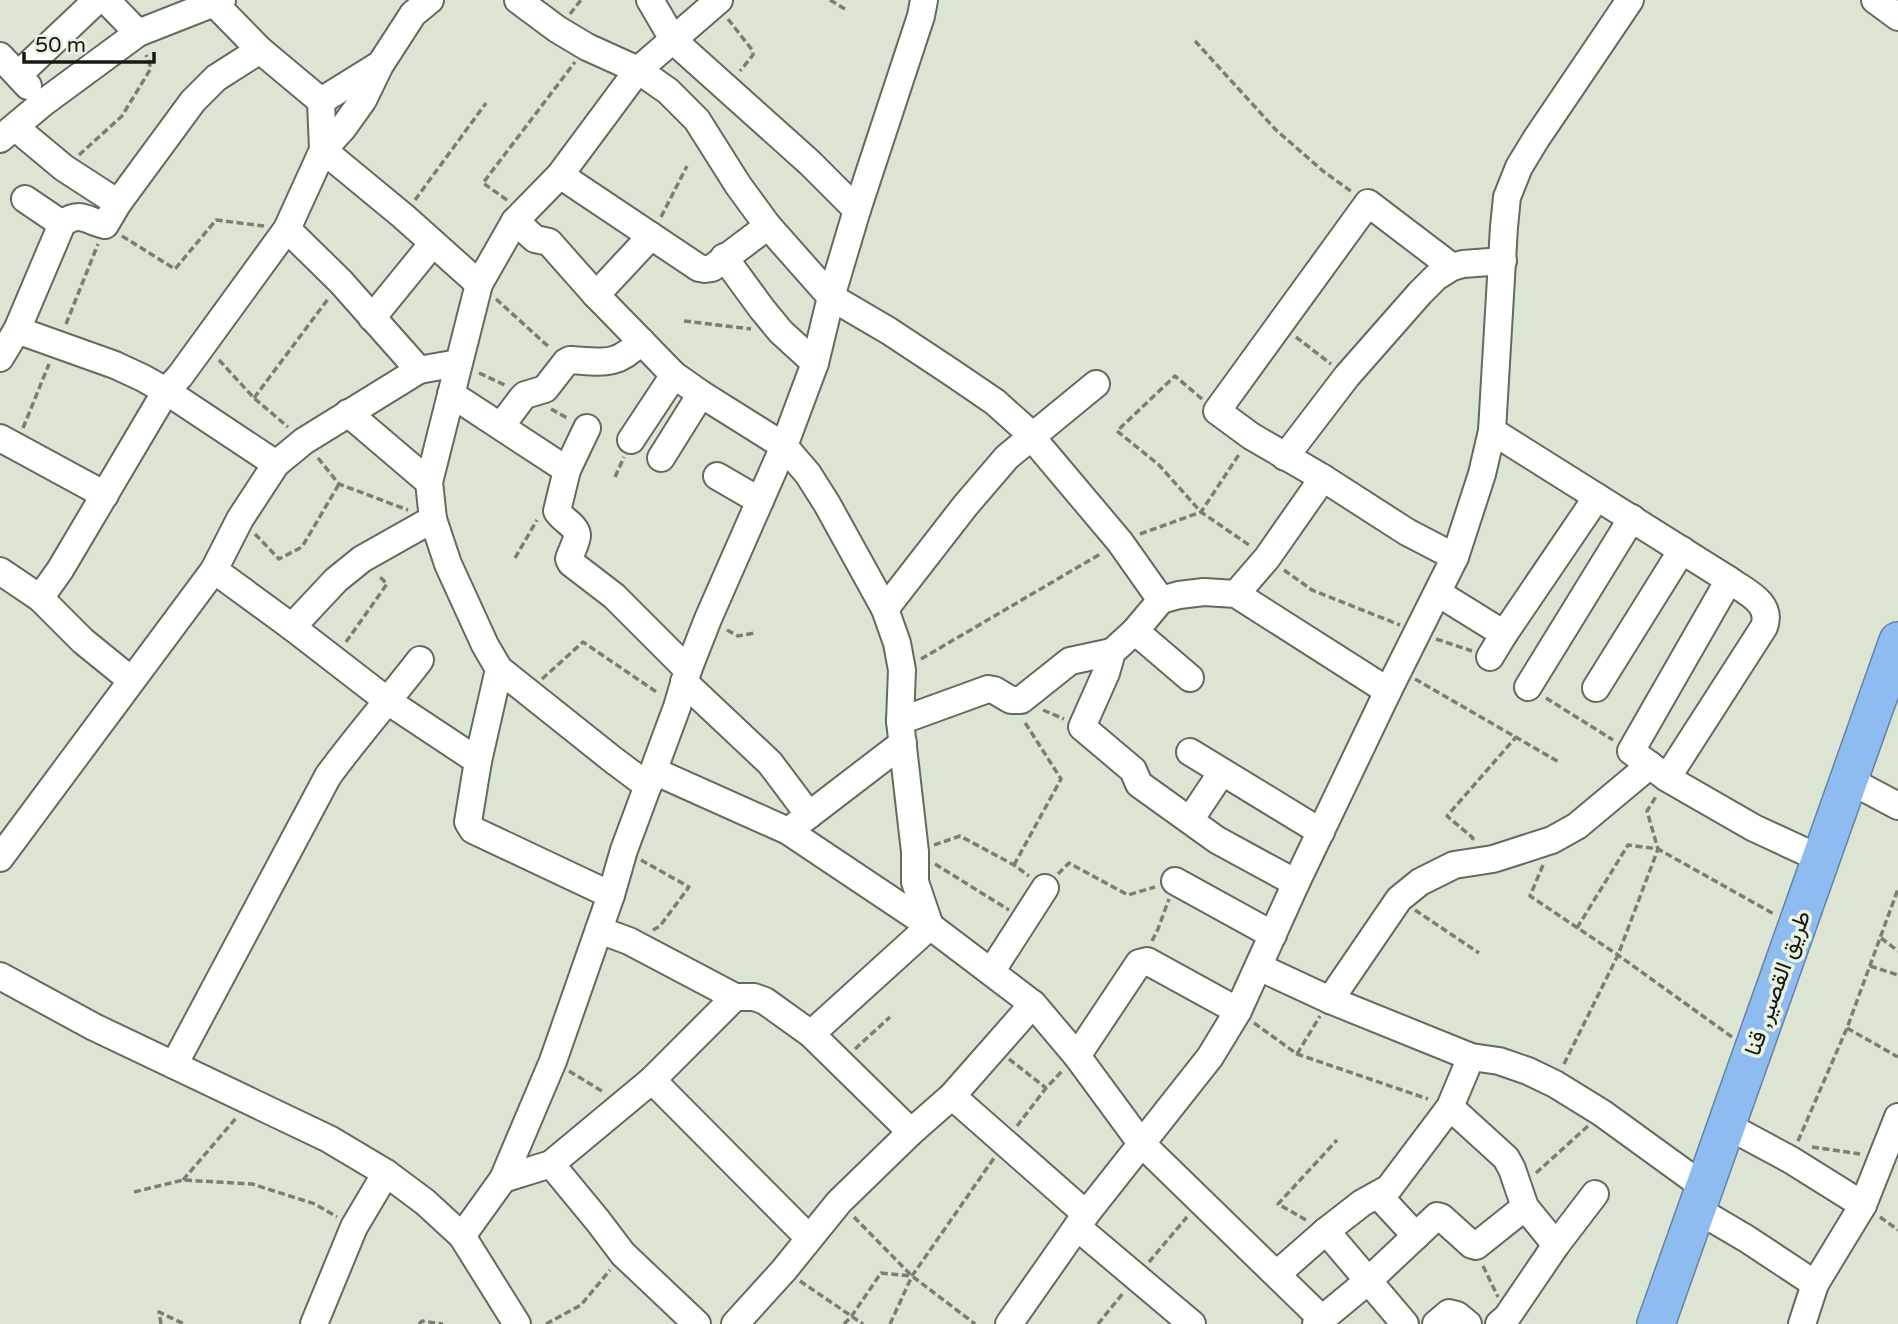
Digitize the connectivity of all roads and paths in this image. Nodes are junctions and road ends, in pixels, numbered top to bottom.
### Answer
1 (97, 0) edge
2 (106, 0) edge
3 (518, 0) edge
4 (650, 0) edge
5 (830, 0) edge
6 (924, 0) edge
7 (1630, 0) edge
8 (1874, 0) edge
9 (216, 1) edge
10 (717, 2) edge
11 (414, 5) edge
12 (845, 9) dead end
13 (1898, 16) edge
14 (138, 33) junction
15 (674, 41) junction
16 (1195, 41) dead end
17 (587, 47) junction
18 (260, 50) junction
19 (0, 56) edge
20 (380, 65) junction
21 (638, 70) junction
22 (18, 75) junction
23 (726, 88) junction
24 (321, 102) junction
25 (43, 103) junction
26 (486, 103) dead end
27 (5, 133) edge
28 (323, 150) junction
29 (687, 166) dead end
30 (64, 168) junction
31 (560, 175) junction
32 (25, 199) dead end
33 (1368, 203) junction
34 (858, 210) junction
35 (112, 214) junction
36 (403, 216) junction
37 (519, 216) junction
38 (62, 224) junction
39 (768, 226) junction
40 (287, 229) junction
41 (651, 236) junction
42 (433, 243) junction
43 (724, 257) junction
44 (1503, 261) junction
45 (1452, 267) junction
46 (341, 282) junction
47 (479, 284) junction
48 (596, 295) junction
49 (831, 297) junction
50 (372, 318) junction
51 (684, 321) dead end
52 (1280, 325) junction
53 (17, 330) junction
54 (781, 332) junction
55 (641, 341) junction
56 (203, 342) junction
57 (57, 344) junction
58 (0, 358) edge
59 (566, 362) junction
60 (458, 363) junction
61 (815, 363) junction
62 (419, 370) junction
63 (674, 375) junction
64 (1347, 376) junction
65 (1096, 384) dead end
66 (166, 391) junction
67 (451, 394) junction
68 (701, 394) junction
69 (525, 395) junction
70 (254, 398) junction
71 (1217, 411) junction
72 (348, 414) junction
73 (501, 426) junction
74 (587, 428) joint
75 (1492, 431) junction
76 (1251, 436) junction
77 (1032, 438) junction
78 (631, 440) dead end
79 (304, 441) junction
80 (8, 443) edge
81 (784, 446) junction
82 (1285, 457) junction
83 (661, 458) dead end
84 (276, 464) junction
85 (567, 470) junction
86 (717, 476) dead end
87 (1323, 478) junction
88 (429, 482) junction
89 (339, 484) junction
90 (105, 495) junction
91 (1597, 497) junction
92 (760, 501) junction
93 (1201, 512) junction
94 (240, 519) junction
95 (433, 519) junction
96 (1632, 519) junction
97 (1120, 542) junction
98 (1682, 550) junction
99 (1455, 557) junction
100 (1267, 558) junction
101 (362, 559) junction
102 (214, 570) junction
103 (0, 571) edge
104 (1729, 580) junction
105 (1438, 593) junction
106 (1236, 594) junction
107 (40, 598) junction
108 (1161, 600) junction
109 (885, 609) junction
110 (708, 619) junction
111 (292, 627) junction
112 (1135, 631) junction
113 (1418, 632) junction
114 (755, 633) dead end
115 (1504, 634) junction
116 (1898, 641) edge
117 (1112, 652) junction
118 (1490, 657) joint
119 (334, 660) junction
120 (420, 660) dead end
121 (499, 669) junction
122 (901, 670) junction
123 (1190, 678) dead end
124 (131, 680) junction
125 (1393, 680) junction
126 (683, 686) junction
127 (1528, 687) joint
128 (1596, 688) dead end
129 (527, 692) junction
130 (1016, 700) junction
131 (388, 702) junction
132 (1082, 727) junction
133 (902, 732) junction
134 (1516, 737) junction
135 (1190, 752) dead end
136 (478, 761) junction
137 (1559, 762) dead end
138 (1649, 765) junction
139 (1223, 772) junction
140 (651, 778) junction
141 (1849, 780) junction
142 (1898, 806) edge
143 (809, 815) junction
144 (1190, 820) junction
145 (788, 831) junction
146 (1321, 832) junction
147 (1658, 849) junction
148 (624, 850) junction
149 (915, 852) junction
150 (0, 858) edge
151 (1821, 859) junction
152 (1454, 865) junction
153 (1175, 881) junction
154 (1296, 883) junction
155 (1045, 888) joint
156 (1898, 889) edge
157 (611, 895) junction
158 (1399, 899) junction
159 (1025, 920) junction
160 (930, 926) junction
161 (1797, 927) junction
162 (598, 930) junction
163 (1273, 936) junction
164 (1881, 938) junction
165 (629, 941) junction
166 (1898, 951) edge
167 (1479, 953) dead end
168 (1618, 955) junction
169 (1139, 963) junction
170 (1870, 966) junction
171 (1259, 967) junction
172 (991, 972) junction
173 (1898, 975) edge
174 (0, 976) edge
175 (735, 997) junction
176 (1330, 999) junction
177 (1033, 1004) junction
178 (1238, 1011) junction
179 (890, 1017) dead end
180 (1847, 1028) junction
181 (811, 1034) junction
182 (995, 1049) junction
183 (1752, 1051) junction
184 (1297, 1054) junction
185 (1077, 1056) junction
186 (1471, 1057) junction
187 (1898, 1057) edge
188 (552, 1061) junction
189 (840, 1063) junction
190 (174, 1065) junction
191 (652, 1080) junction
192 (1555, 1084) junction
193 (953, 1096) junction
194 (250, 1102) junction
195 (624, 1105) junction
196 (1450, 1107) junction
197 (1602, 1113) junction
198 (1898, 1117) edge
199 (1726, 1125) junction
200 (911, 1132) junction
201 (1337, 1140) dead end
202 (1005, 1142) junction
203 (1141, 1143) junction
204 (1796, 1145) dead end
205 (1808, 1147) dead end
206 (1891, 1161) edge
207 (551, 1164) junction
208 (386, 1173) junction
209 (503, 1179) junction
210 (183, 1180) junction
211 (134, 1192) dead end
212 (1595, 1194) dead end
213 (1378, 1195) junction
214 (1522, 1198) junction
215 (1700, 1198) junction
216 (839, 1202) junction
217 (1200, 1202) junction
218 (1863, 1205) junction
219 (1081, 1220) junction
220 (354, 1227) junction
221 (1326, 1231) junction
222 (462, 1236) junction
223 (1416, 1236) junction
224 (809, 1238) junction
225 (1556, 1245) junction
226 (1474, 1246) junction
227 (623, 1254) junction
228 (784, 1270) junction
229 (1277, 1274) junction
230 (912, 1276) junction
231 (1136, 1276) junction
232 (1368, 1282) junction
233 (1815, 1284) junction
234 (851, 1317) junction
235 (1319, 1322) edge
236 (1508, 1322) edge
237 (161, 1324) edge
238 (184, 1324) edge
239 (314, 1324) edge
240 (419, 1324) edge
241 (443, 1324) edge
242 (517, 1324) edge
243 (546, 1324) edge
244 (697, 1324) edge
245 (736, 1324) edge
246 (844, 1324) edge
247 (863, 1324) edge
248 (890, 1324) edge
249 (975, 1324) edge
250 (1009, 1324) edge
251 (1098, 1324) edge
252 (1192, 1324) edge
253 (1405, 1324) edge
254 (1436, 1324) edge
255 (1468, 1324) edge
256 (1656, 1324) edge
257 (1802, 1324) edge

1 - 22 street
2 - 14 street
3 - 17 street
4 - 15 street
5 - 12 path
6 - 34 street
7 - 44 street
8 - 13 street
9 - 14 street
9 - 18 street
10 - 15 street
10 - 23 path
11 - 20 street
14 - 25 street
14 - 30 path
15 - 21 street
15 - 23 street
16 - 33 path
17 - 21 street
17 - 37 path
18 - 24 street
18 - 35 street
19 - 22 street
20 - 24 street
20 - 28 street
21 - 31 street
21 - 39 street
22 - 25 street
23 - 34 street
24 - 28 street
25 - 27 street
26 - 36 path
27 - 30 street
28 - 36 street
28 - 40 street
29 - 41 path
30 - 35 street
31 - 37 street
31 - 41 street
32 - 38 street
33 - 45 street
33 - 52 street
34 - 49 street
35 - 38 street
35 - 40 path
35 - 57 path
36 - 42 street
37 - 47 street
37 - 48 street
38 - 53 street
39 - 43 street
39 - 49 street
40 - 46 street
40 - 56 street
41 - 43 street
41 - 48 street
42 - 47 street
42 - 50 street
43 - 54 street
44 - 45 street
44 - 75 street
45 - 64 street
46 - 50 street
46 - 70 path
47 - 59 path
47 - 60 street
48 - 55 street
49 - 61 street
49 - 77 street
50 - 62 street
51 - 54 path
52 - 64 path
52 - 71 street
53 - 57 street
53 - 58 street
54 - 61 street
55 - 59 street
55 - 63 street
56 - 66 street
56 - 70 path
57 - 66 street
57 - 80 path
59 - 69 street
60 - 62 street
60 - 67 street
60 - 69 path
61 - 81 street
62 - 72 street
63 - 68 street
63 - 78 street
64 - 82 street
65 - 77 street
66 - 84 street
66 - 90 street
67 - 73 street
67 - 88 street
68 - 81 street
68 - 83 street
69 - 73 street
69 - 74 path
70 - 79 path
71 - 76 street
71 - 93 path
72 - 79 street
72 - 88 street
73 - 85 street
74 - 85 street
75 - 91 street
75 - 99 street
76 - 82 street
76 - 93 path
77 - 97 street
77 - 109 street
79 - 84 street
79 - 89 path
80 - 90 street
81 - 92 street
81 - 109 street
82 - 87 street
84 - 94 street
85 - 126 street
86 - 92 street
87 - 99 street
87 - 100 street
88 - 95 street
89 - 94 path
89 - 95 path
90 - 107 street
91 - 96 street
91 - 115 street
92 - 110 street
93 - 97 path
93 - 100 path
94 - 102 street
95 - 101 street
95 - 121 street
96 - 98 street
96 - 127 street
97 - 108 street
97 - 122 path
98 - 104 street
98 - 128 street
99 - 105 street
100 - 106 street
100 - 113 path
101 - 111 street
101 - 119 path
102 - 111 street
102 - 124 street
103 - 107 street
104 - 138 street
104 - 138 street
105 - 113 street
105 - 115 street
106 - 108 street
106 - 125 street
107 - 124 street
108 - 112 street
109 - 122 street
110 - 114 path
110 - 126 street
111 - 119 street
112 - 117 street
112 - 123 street
113 - 118 path
113 - 125 street
115 - 118 street
116 - 141 highway, طريق القصير, قنا
117 - 130 street
117 - 132 street
119 - 131 street
120 - 131 street
121 - 129 street
121 - 136 street
122 - 133 street
124 - 150 street
125 - 134 path
125 - 146 street
126 - 129 path
126 - 140 street
126 - 143 street
127 - 138 path
129 - 140 street
130 - 132 path
130 - 133 street
130 - 149 path
131 - 136 street
131 - 190 street
132 - 144 street
133 - 143 street
133 - 149 street
134 - 137 path
134 - 152 path
135 - 139 street
136 - 157 street
138 - 147 path
138 - 151 street
138 - 152 street
139 - 144 street
139 - 146 street
140 - 145 street
140 - 148 street
141 - 142 street
141 - 151 highway, طريق القصير, قنا
143 - 145 street
144 - 154 street
145 - 160 street
146 - 154 street
147 - 161 path
147 - 168 path
147 - 168 path
148 - 157 street
148 - 165 path
149 - 159 path
149 - 160 street
151 - 161 highway, طريق القصير, قنا
152 - 158 street
153 - 155 path
153 - 163 street
153 - 169 path
154 - 163 street
155 - 159 street
156 - 164 path
157 - 162 street
158 - 167 path
158 - 176 street
159 - 172 street
160 - 172 street
160 - 181 street
161 - 183 highway, طريق القصير, قنا
162 - 165 street
162 - 188 street
163 - 171 street
164 - 166 path
164 - 170 path
165 - 175 street
168 - 183 path
168 - 192 path
169 - 178 street
169 - 185 street
170 - 173 path
170 - 180 path
171 - 176 street
171 - 178 street
172 - 177 street
174 - 190 street
175 - 181 street
175 - 191 street
176 - 184 path
176 - 186 street
177 - 182 street
177 - 185 street
178 - 184 path
178 - 203 street
179 - 189 path
180 - 187 path
180 - 204 path
181 - 189 street
182 - 193 street
182 - 202 path
183 - 199 highway, طريق القصير, قنا
184 - 196 path
185 - 203 street
186 - 192 street
186 - 196 street
188 - 195 path
188 - 209 street
189 - 200 street
190 - 194 street
191 - 195 street
191 - 224 street
192 - 197 street
193 - 200 street
193 - 202 street
194 - 208 street
194 - 210 path
195 - 207 street
196 - 213 street
196 - 214 street
197 - 214 path
197 - 215 street
198 - 206 street
199 - 215 highway, طريق القصير, قنا
199 - 218 street
200 - 216 street
201 - 221 path
202 - 219 street
202 - 230 path
203 - 217 street
203 - 219 street
205 - 206 path
206 - 218 street
207 - 209 street
207 - 227 street
208 - 220 street
208 - 222 street
209 - 222 street
210 - 211 path
210 - 220 path
212 - 225 street
213 - 221 street
213 - 223 street
214 - 225 street
214 - 226 street
215 - 233 street
215 - 256 highway, طريق القصير, قنا
216 - 224 street
216 - 230 path
217 - 229 street
217 - 231 path
218 - 233 street
219 - 231 street
219 - 250 street
220 - 239 street
221 - 229 street
221 - 232 street
222 - 242 street
223 - 226 street
223 - 232 street
224 - 228 street
225 - 236 street
226 - 236 path
227 - 243 path
227 - 244 street
228 - 234 path
228 - 245 street
229 - 235 street
230 - 234 path
230 - 248 path
230 - 249 path
231 - 251 path
231 - 252 street
232 - 235 street
232 - 253 street
233 - 257 street
234 - 246 path
234 - 247 path
237 - 238 path
240 - 241 path
254 - 255 street

